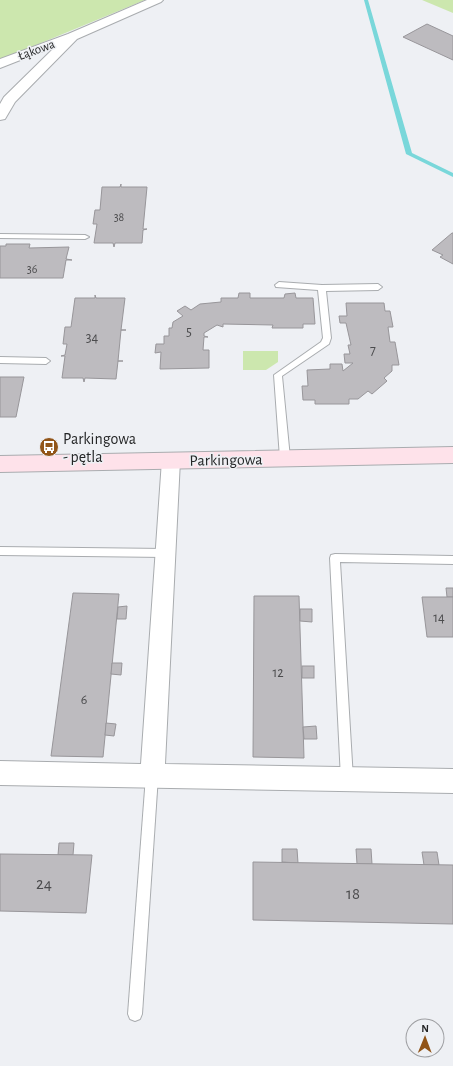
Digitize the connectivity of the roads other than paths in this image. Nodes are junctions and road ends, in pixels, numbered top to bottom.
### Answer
1 (157, 0) edge
2 (73, 36) junction
3 (0, 64) edge
4 (0, 116) edge
5 (0, 236) edge
6 (85, 237) dead end
7 (279, 285) dead end
8 (378, 287) dead end
9 (322, 288) junction
10 (0, 360) edge
11 (46, 361) dead end
12 (453, 455) edge
13 (285, 458) junction
14 (171, 460) junction
15 (0, 464) edge
16 (0, 551) edge
17 (165, 552) junction
18 (453, 560) edge
19 (0, 773) edge
20 (152, 776) junction
21 (347, 779) junction
22 (453, 781) edge
23 (135, 1014) dead end

1 - 2 street, Łąkowa
2 - 3 street, Łąkowa
2 - 4 street
5 - 6 lane
7 - 9 lane
8 - 9 lane
9 - 13 lane
10 - 11 lane
12 - 13 street, Parkingowa
13 - 14 street, Parkingowa
14 - 15 street, Parkingowa
14 - 17 street
16 - 17 lane
17 - 20 street
18 - 21 lane
19 - 20 street
20 - 21 street
20 - 23 lane
21 - 22 street

